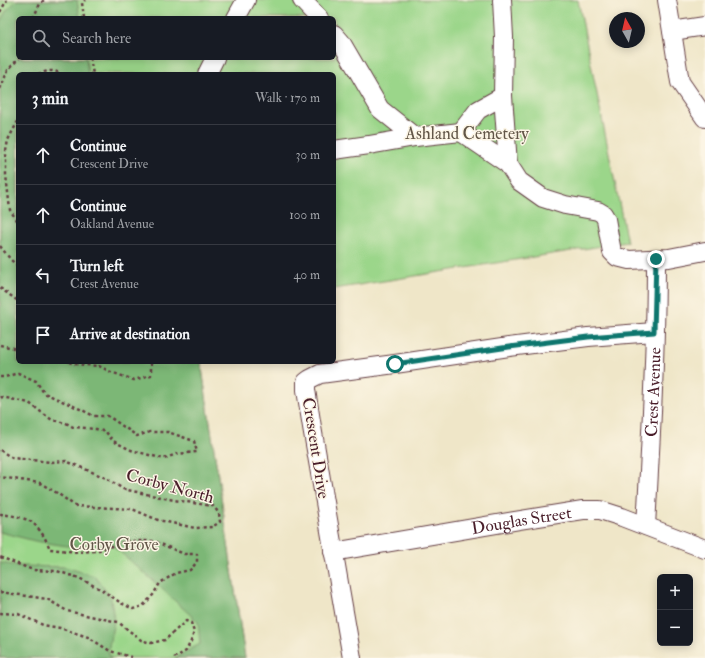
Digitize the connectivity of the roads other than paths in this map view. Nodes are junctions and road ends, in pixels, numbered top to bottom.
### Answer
1 (246, 0) edge
2 (302, 0) edge
3 (502, 0) edge
4 (667, 0) edge
5 (237, 16) edge
6 (317, 16) edge
7 (705, 26) edge
8 (672, 31) junction
9 (336, 36) edge
10 (214, 60) edge
11 (208, 72) edge
12 (503, 96) junction
13 (705, 118) edge
14 (461, 132) junction
15 (415, 137) junction
16 (336, 150) edge
17 (508, 164) junction
18 (705, 251) edge
19 (656, 259) junction
20 (654, 332) junction
21 (646, 526) junction
22 (705, 549) edge
23 (333, 552) junction
24 (352, 658) edge

1 - 5 street
2 - 6 street
3 - 12 street
4 - 8 street
7 - 8 street
8 - 13 street
9 - 15 street
10 - 11 street
12 - 14 street
12 - 17 street
14 - 15 street
14 - 17 street
15 - 16 street
17 - 19 street
18 - 19 street
19 - 20 street, Crest Avenue
20 - 21 street, Crest Avenue
20 - 23 street, Crescent Drive
21 - 22 street, Douglas Street
21 - 23 street, Douglas Street
23 - 24 street, Crescent Drive

